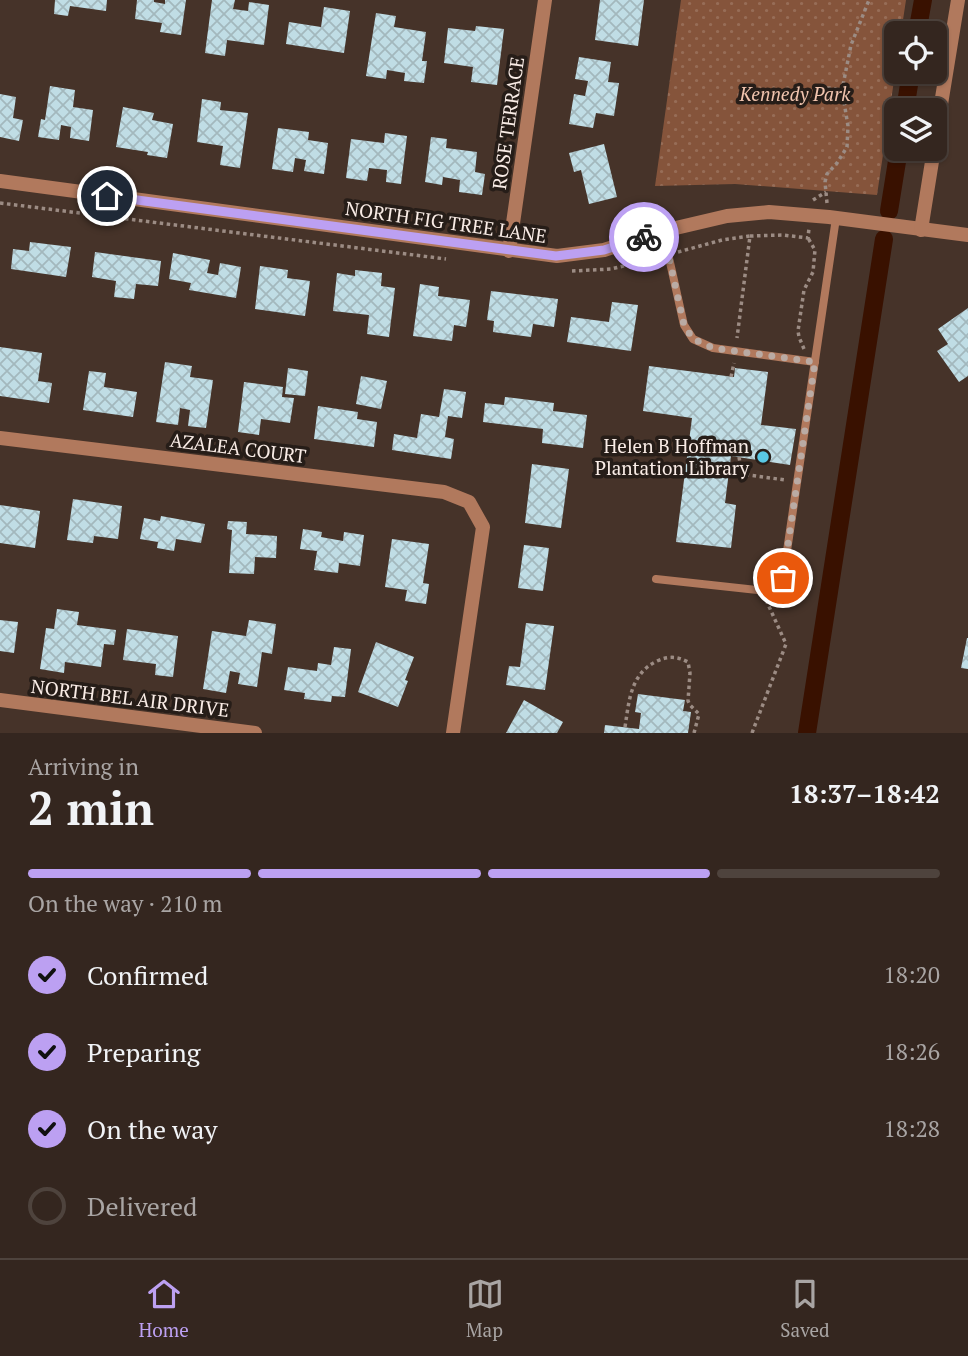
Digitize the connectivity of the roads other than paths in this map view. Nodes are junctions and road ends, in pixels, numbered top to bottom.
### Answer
1 (545, 0) edge
2 (958, 0) edge
3 (942, 98) edge
4 (932, 161) edge
5 (0, 181) edge
6 (832, 218) junction
7 (921, 230) junction
8 (663, 231) junction
9 (968, 235) edge
10 (509, 251) junction
11 (815, 362) junction
12 (0, 439) edge
13 (656, 579) dead end
14 (0, 701) edge
15 (255, 733) edge
16 (453, 733) edge

1 - 10 street, ROSE TERRACE
2 - 3 street
4 - 7 street
5 - 10 street, NORTH FIG TREE LANE
6 - 7 street, NORTH FIG TREE LANE
6 - 8 street, NORTH FIG TREE LANE
6 - 11 lane
7 - 9 street, NORTH FIG TREE LANE
8 - 10 street, NORTH FIG TREE LANE
8 - 11 lane
11 - 13 lane
12 - 16 street, AZALEA COURT
14 - 15 street, NORTH BEL AIR DRIVE

